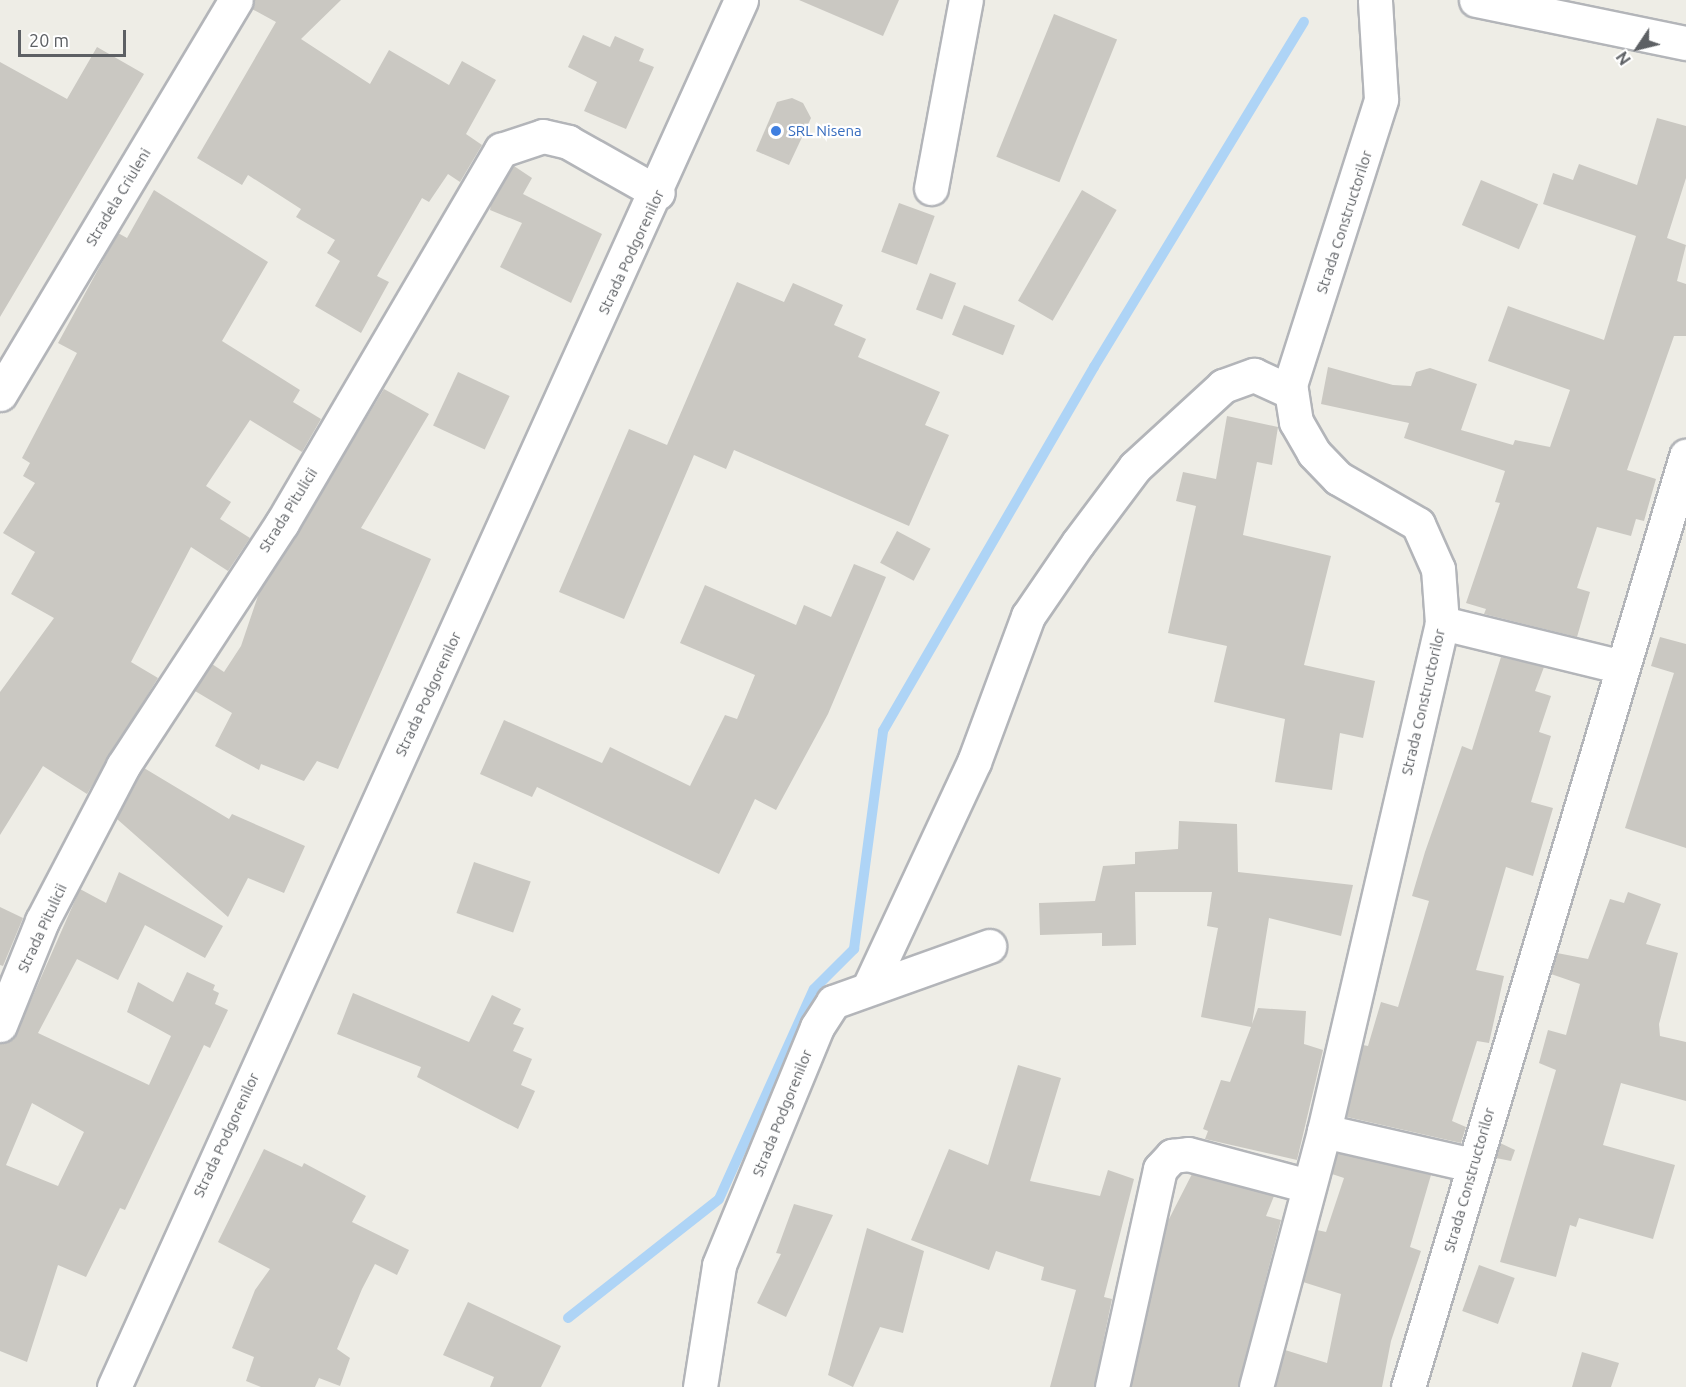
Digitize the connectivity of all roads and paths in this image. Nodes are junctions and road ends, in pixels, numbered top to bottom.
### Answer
1 (236, 0) edge
2 (741, 0) edge
3 (966, 0) edge
4 (1375, 0) edge
5 (1476, 0) edge
6 (1686, 43) edge
7 (931, 188) dead end
8 (658, 193) junction
9 (1291, 392) junction
10 (0, 394) edge
11 (1686, 456) edge
12 (1442, 623) junction
13 (1622, 667) junction
14 (989, 946) dead end
15 (870, 985) junction
16 (0, 1025) edge
17 (1324, 1131) junction
18 (1473, 1165) junction
19 (1308, 1186) junction
20 (114, 1387) edge
21 (700, 1387) edge
22 (1112, 1387) edge
23 (1256, 1387) edge
24 (1408, 1387) edge

1 - 10 street, Stradela Criuleni
2 - 8 street, Strada Podgorenilor
3 - 7 street
4 - 9 street, Strada Constructorilor
5 - 6 street
8 - 16 street, Strada Pitulicii
8 - 20 street, Strada Podgorenilor
9 - 12 street, Strada Constructorilor
9 - 15 street
11 - 13 street, Strada Constructorilor
12 - 13 street
12 - 17 street, Strada Constructorilor
13 - 18 street, Strada Constructorilor
14 - 15 street, Strada Podgorenilor
15 - 21 street, Strada Podgorenilor
17 - 18 street
17 - 19 street, Strada Constructorilor
18 - 24 street, Strada Constructorilor
19 - 22 street
19 - 23 street, Strada Constructorilor

